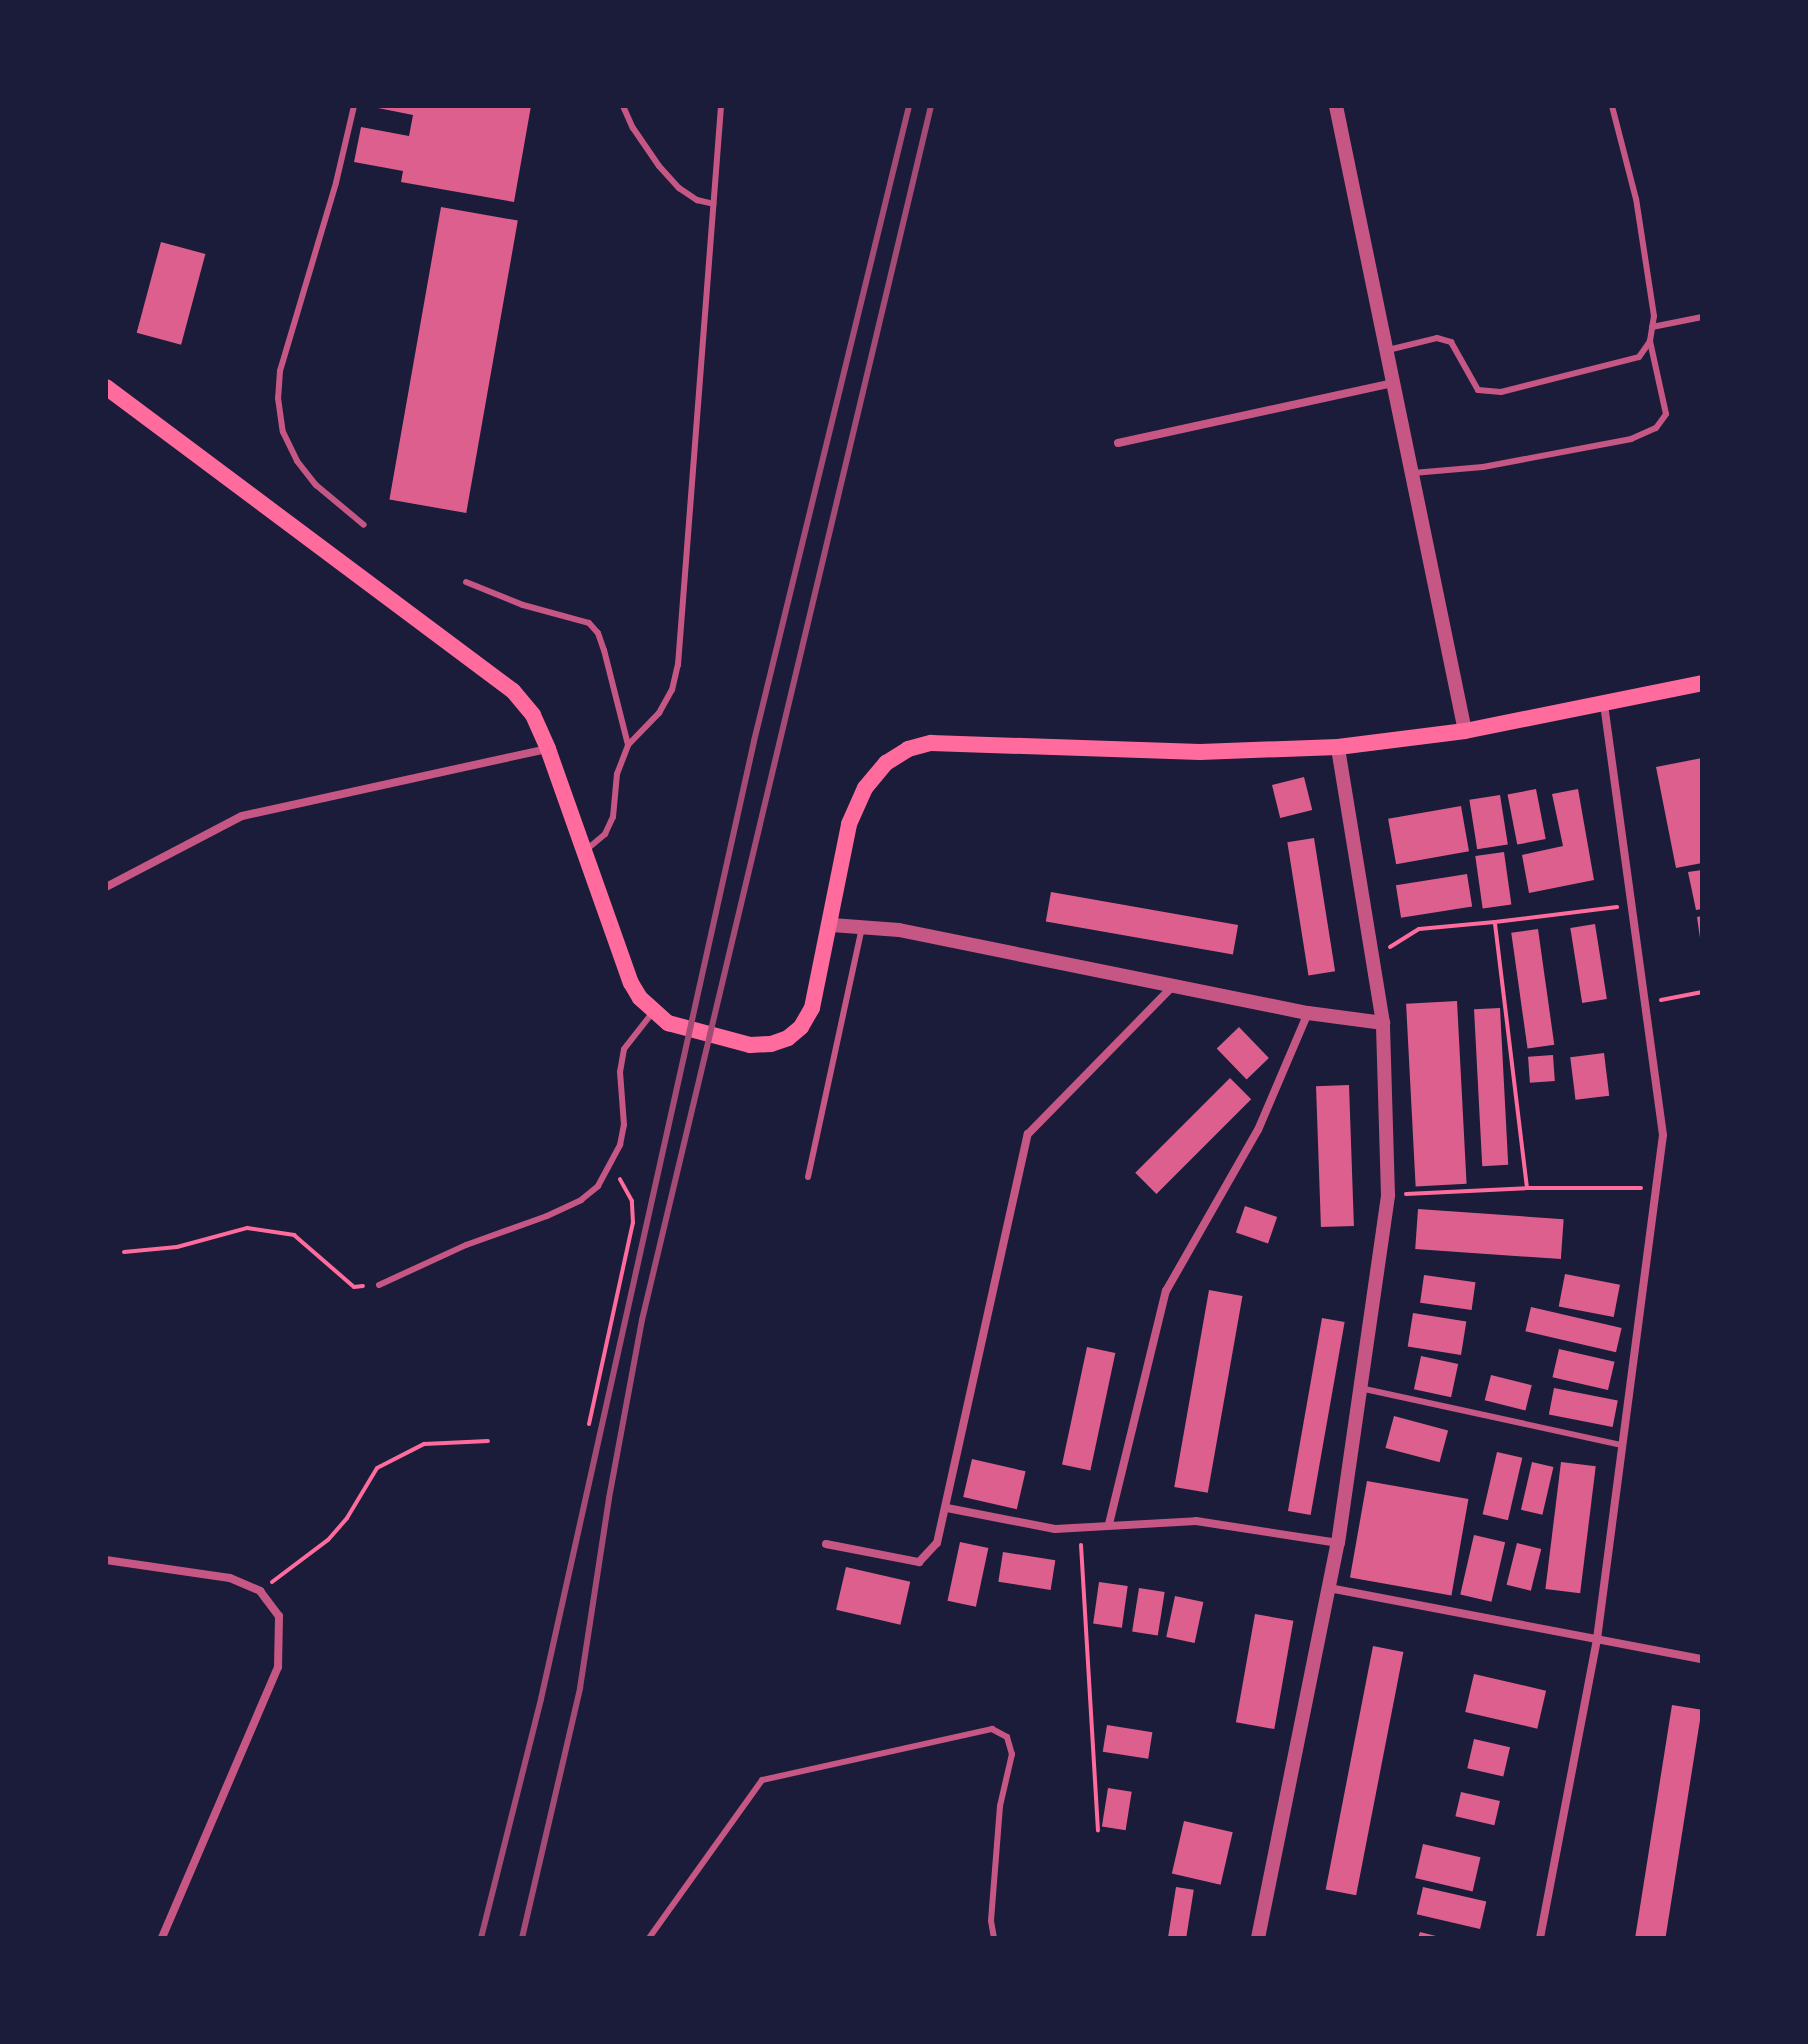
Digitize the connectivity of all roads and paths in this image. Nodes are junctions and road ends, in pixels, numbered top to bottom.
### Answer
1 (354, 106) edge
2 (623, 106) edge
3 (721, 106) edge
4 (1336, 106) edge
5 (1612, 106) edge
6 (714, 204) junction
7 (1702, 317) edge
8 (1652, 327) junction
9 (1650, 341) junction
10 (1387, 350) junction
11 (1394, 383) junction
12 (106, 387) edge
13 (1118, 443) dead end
14 (1412, 473) junction
15 (364, 525) dead end
16 (466, 582) dead end
17 (1702, 683) edge
18 (1604, 701) junction
19 (1465, 731) junction
20 (628, 745) junction
21 (1338, 747) junction
22 (548, 749) junction
23 (586, 850) junction
24 (106, 887) edge
25 (1632, 905) junction
26 (1495, 922) junction
27 (832, 925) junction
28 (862, 927) junction
29 (1372, 958) junction
30 (1174, 985) junction
31 (1702, 992) edge
32 (1645, 1002) junction
33 (653, 1011) junction
34 (1308, 1013) junction
35 (1383, 1023) junction
36 (610, 1168) junction
37 (808, 1177) dead end
38 (1527, 1188) junction
39 (1656, 1190) junction
40 (1388, 1195) junction
41 (124, 1252) dead end
42 (379, 1285) joint
43 (1359, 1387) junction
44 (589, 1424) dead end
45 (488, 1441) dead end
46 (1622, 1445) junction
47 (947, 1508) junction
48 (1109, 1524) junction
49 (1080, 1527) junction
50 (1338, 1543) junction
51 (826, 1544) dead end
52 (106, 1560) edge
53 (1329, 1588) junction
54 (260, 1591) junction
55 (1597, 1639) junction
56 (1702, 1659) edge
57 (1098, 1830) dead end
58 (162, 1938) edge
59 (649, 1938) edge
60 (994, 1938) edge
61 (1258, 1938) edge
62 (1540, 1938) edge

1 - 15 lane
2 - 6 lane
3 - 6 lane
4 - 10 street
5 - 8 lane
6 - 20 lane
7 - 8 lane
8 - 9 lane
9 - 10 lane
9 - 14 lane
10 - 11 street
11 - 13 street
11 - 14 street
12 - 22 main road
14 - 19 street
16 - 20 lane
17 - 18 main road
18 - 19 main road
18 - 25 street
19 - 21 main road
20 - 23 lane
21 - 27 main road
21 - 29 street
22 - 23 main road
22 - 24 street
23 - 33 main road
25 - 26 path
25 - 32 street
26 - 29 path
26 - 38 path
27 - 28 street
27 - 33 main road
28 - 30 street
28 - 37 lane
29 - 35 street
30 - 34 street
30 - 47 street
31 - 32 path
32 - 39 street
33 - 36 lane
34 - 35 street
34 - 48 street
35 - 40 street
36 - 42 lane
36 - 44 path
38 - 39 path
38 - 40 path
39 - 46 street
40 - 43 street
41 - 42 path
43 - 46 lane
43 - 50 street
45 - 54 path
46 - 55 street
47 - 49 street
47 - 51 street
48 - 49 street
48 - 50 street
49 - 57 path
50 - 53 street
52 - 54 street
53 - 55 street
53 - 61 street
54 - 58 street
55 - 56 street
55 - 62 street
59 - 60 lane

